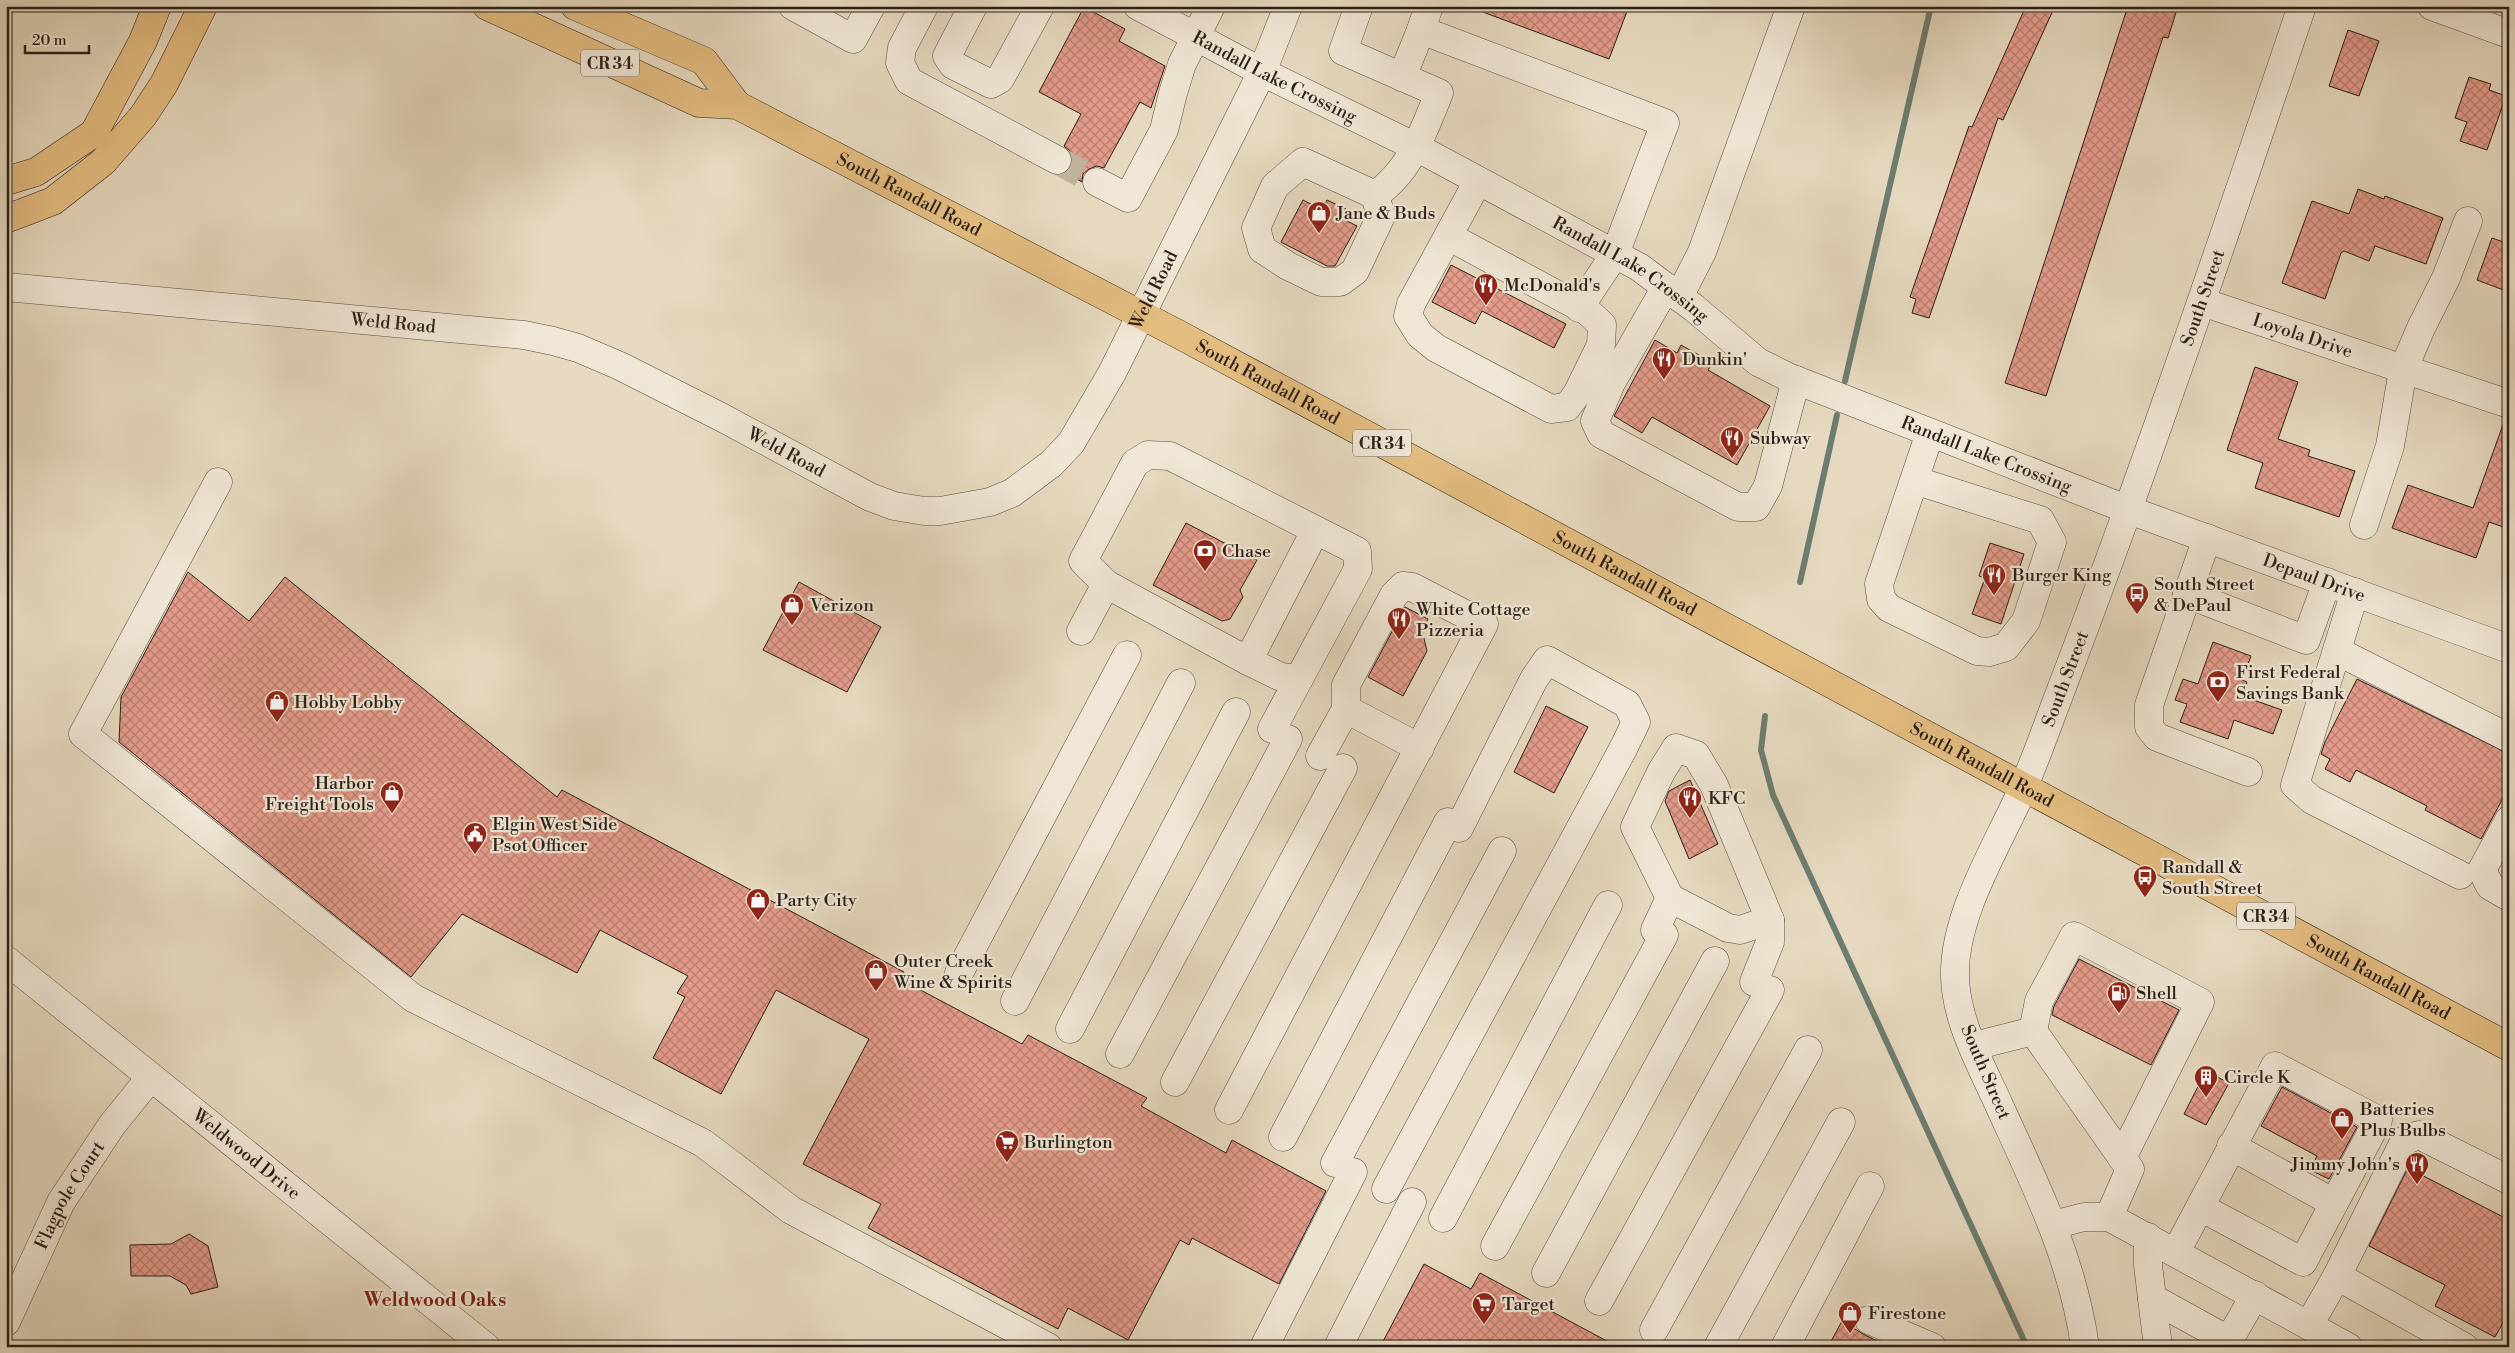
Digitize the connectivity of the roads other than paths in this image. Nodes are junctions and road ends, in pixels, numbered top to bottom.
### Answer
1 (157, 6) edge
2 (191, 6) edge
3 (203, 6) edge
4 (487, 6) edge
5 (574, 6) edge
6 (793, 6) edge
7 (871, 6) edge
8 (924, 6) edge
9 (972, 6) edge
10 (1138, 6) edge
11 (1211, 6) edge
12 (1288, 6) edge
13 (1359, 6) edge
14 (2302, 6) edge
15 (2432, 6) edge
16 (1789, 7) edge
17 (1034, 8) edge
18 (1425, 18) edge
19 (2509, 34) edge
20 (1197, 38) junction
21 (1262, 72) junction
22 (1402, 77) junction
23 (164, 84) junction
24 (737, 105) junction
25 (1416, 147) junction
26 (1056, 160) tunnel mouth
27 (6, 181) edge
28 (1478, 181) junction
29 (1097, 182) tunnel mouth
30 (1375, 195) junction
31 (6, 219) edge
32 (2468, 220) dead end
33 (1448, 236) junction
34 (1615, 254) junction
35 (6, 287) edge
36 (1672, 292) junction
37 (2202, 302) junction
38 (1579, 308) junction
39 (1142, 314) junction
40 (2403, 370) junction
41 (1796, 380) junction
42 (2509, 404) edge
43 (1930, 433) junction
44 (1914, 480) junction
45 (218, 482) dead end
46 (2130, 510) junction
47 (2364, 525) dead end
48 (1315, 531) junction
49 (2207, 538) junction
50 (2327, 582) junction
51 (1106, 584) junction
52 (2355, 592) junction
53 (2187, 594) junction
54 (1081, 631) dead end
55 (2503, 646) edge
56 (2337, 651) junction
57 (1128, 656) dead end
58 (1248, 661) junction
59 (1299, 679) junction
60 (1181, 684) dead end
61 (1346, 709) junction
62 (1236, 712) dead end
63 (2509, 738) edge
64 (1420, 748) junction
65 (2248, 772) dead end
66 (2024, 786) junction
67 (2509, 820) edge
68 (1502, 851) dead end
69 (2460, 875) dead end
70 (2509, 897) edge
71 (1670, 898) junction
72 (1608, 906) dead end
73 (1770, 920) junction
74 (6, 960) edge
75 (1715, 961) dead end
76 (959, 973) dead end
77 (1015, 1001) dead end
78 (1070, 1029) dead end
79 (2033, 1031) junction
80 (1974, 1046) junction
81 (2509, 1047) edge
82 (1808, 1050) dead end
83 (1120, 1054) dead end
84 (150, 1078) junction
85 (1176, 1082) dead end
86 (1229, 1110) dead end
87 (1841, 1122) dead end
88 (1283, 1137) dead end
89 (2231, 1146) junction
90 (2122, 1158) junction
91 (2509, 1180) edge
92 (1870, 1186) dead end
93 (1386, 1189) dead end
94 (1412, 1202) dead end
95 (2334, 1203) junction
96 (2202, 1208) junction
97 (2109, 1217) junction
98 (1443, 1218) dead end
99 (2053, 1224) junction
100 (2148, 1237) junction
101 (1495, 1246) dead end
102 (2176, 1252) junction
103 (1546, 1273) dead end
104 (2337, 1276) junction
105 (2255, 1295) junction
106 (2152, 1298) junction
107 (1599, 1301) dead end
108 (1869, 1320) dead end
109 (6, 1322) edge
110 (2309, 1325) junction
111 (1654, 1330) dead end
112 (2226, 1343) edge
113 (486, 1347) edge
114 (1048, 1347) edge
115 (1264, 1347) edge
116 (1338, 1347) edge
117 (1718, 1347) edge
118 (1785, 1347) edge
119 (1932, 1347) edge
120 (2085, 1347) edge
121 (2158, 1347) edge
122 (2348, 1347) edge
123 (2464, 1347) edge

1 - 27 main road
2 - 23 main road
3 - 23 main road
4 - 24 main road, South Randall Road / CR 34
5 - 24 main road, South Randall Road / CR 34
6 - 7 street
8 - 26 street
9 - 17 street
10 - 20 street, Randall Lake Crossing
11 - 20 street
12 - 21 street, Weld Road
13 - 22 street
14 - 37 street, South Street
15 - 19 street
16 - 36 street
18 - 22 street
18 - 34 street
20 - 21 street, Randall Lake Crossing
20 - 29 street
21 - 25 street, Randall Lake Crossing
21 - 39 street, Weld Road
22 - 25 street
23 - 31 main road
24 - 39 main road, South Randall Road / CR 34
25 - 28 street, Randall Lake Crossing
25 - 30 street
28 - 33 street
28 - 34 street, Randall Lake Crossing
30 - 30 street
32 - 40 street
33 - 38 street
33 - 38 street
34 - 36 street, Randall Lake Crossing
34 - 38 street
35 - 39 street, Weld Road
36 - 41 street, Randall Lake Crossing
36 - 41 street
37 - 40 street, Loyola Drive
37 - 46 street, South Street
39 - 66 main road, South Randall Road / CR 34
40 - 42 street, Loyola Drive
40 - 47 street
41 - 43 street, Randall Lake Crossing
43 - 44 street
43 - 46 street, Randall Lake Crossing
44 - 44 street
45 - 114 street
46 - 49 street, Depaul Drive
46 - 66 street, South Street
48 - 51 street
48 - 58 street
48 - 59 street
49 - 50 street, Depaul Drive
49 - 53 street
50 - 52 street, Depaul Drive
50 - 53 street
51 - 54 street
51 - 58 street
52 - 55 street, Depaul Drive
52 - 56 street
53 - 65 street
56 - 63 street
56 - 69 street
57 - 76 street
58 - 59 street
59 - 83 street
60 - 77 street
61 - 64 street
61 - 64 street
61 - 85 street
62 - 78 street
64 - 86 street
66 - 80 street, South Street
66 - 81 main road, South Randall Road / CR 34
67 - 70 street
68 - 115 street
71 - 73 street
71 - 73 street
71 - 101 street
72 - 98 street
73 - 107 street
74 - 84 street, Weldwood Drive
75 - 103 street
79 - 80 street
79 - 90 street
79 - 90 street
80 - 99 street, South Street
82 - 111 street
84 - 109 street, Flagpole Court
84 - 113 street, Weldwood Drive
87 - 117 street
88 - 93 street
89 - 95 street
89 - 95 street
89 - 96 street
90 - 97 street
91 - 104 street
92 - 118 street
94 - 116 street
95 - 96 street
96 - 102 street
97 - 99 street
97 - 100 street
99 - 120 street, South Street
100 - 102 street
100 - 106 street
102 - 105 street
104 - 110 street
104 - 123 street
105 - 110 street
105 - 112 street
106 - 112 street
106 - 121 street
108 - 119 street
110 - 122 street

